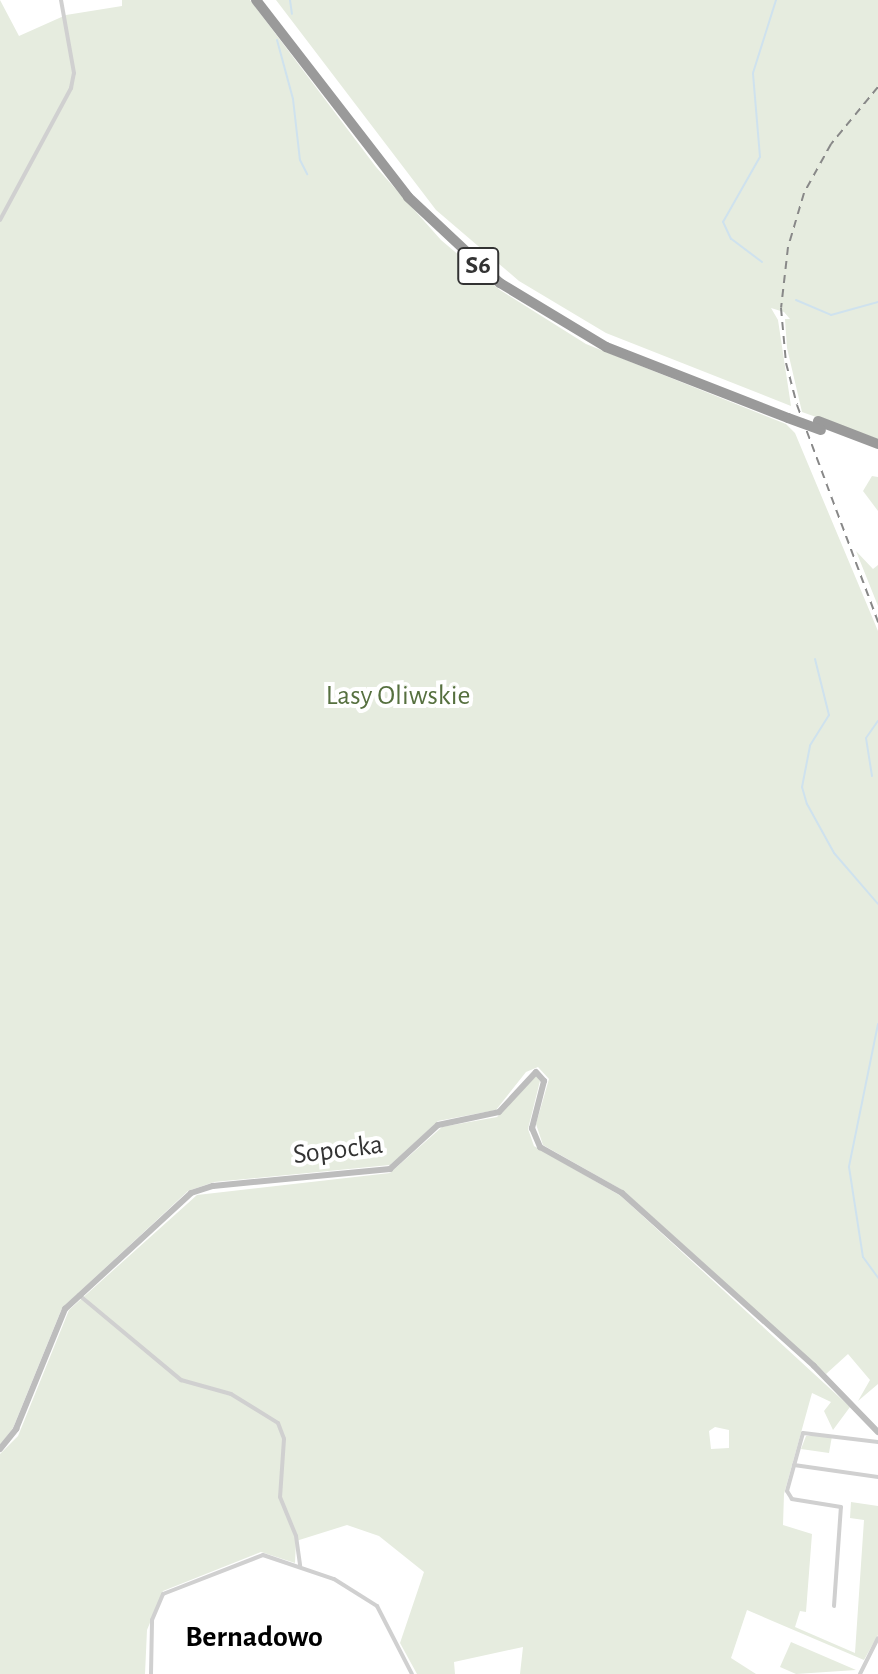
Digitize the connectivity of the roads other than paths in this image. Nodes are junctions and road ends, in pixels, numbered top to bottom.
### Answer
1 (61, 0) edge
2 (256, 0) edge
3 (263, 0) edge
4 (0, 220) edge
5 (787, 414) junction
6 (819, 426) junction
7 (878, 444) edge
8 (878, 451) edge
9 (79, 1295) junction
10 (878, 1432) edge
11 (878, 1442) edge
12 (0, 1449) edge
13 (794, 1465) junction
14 (878, 1477) edge
15 (300, 1566) junction
16 (834, 1606) dead end
17 (878, 1638) edge
18 (151, 1674) edge
19 (412, 1674) edge
20 (860, 1674) edge

1 - 4 street
2 - 5 highway, S6
3 - 5 highway, S6
5 - 6 highway, S6, bridge
6 - 7 highway, S6
6 - 8 highway, S6
9 - 10 main road, Sopocka
9 - 12 main road, Sopocka
9 - 15 street
11 - 13 street
13 - 14 street
13 - 16 street
15 - 18 street
15 - 19 street
17 - 20 street

